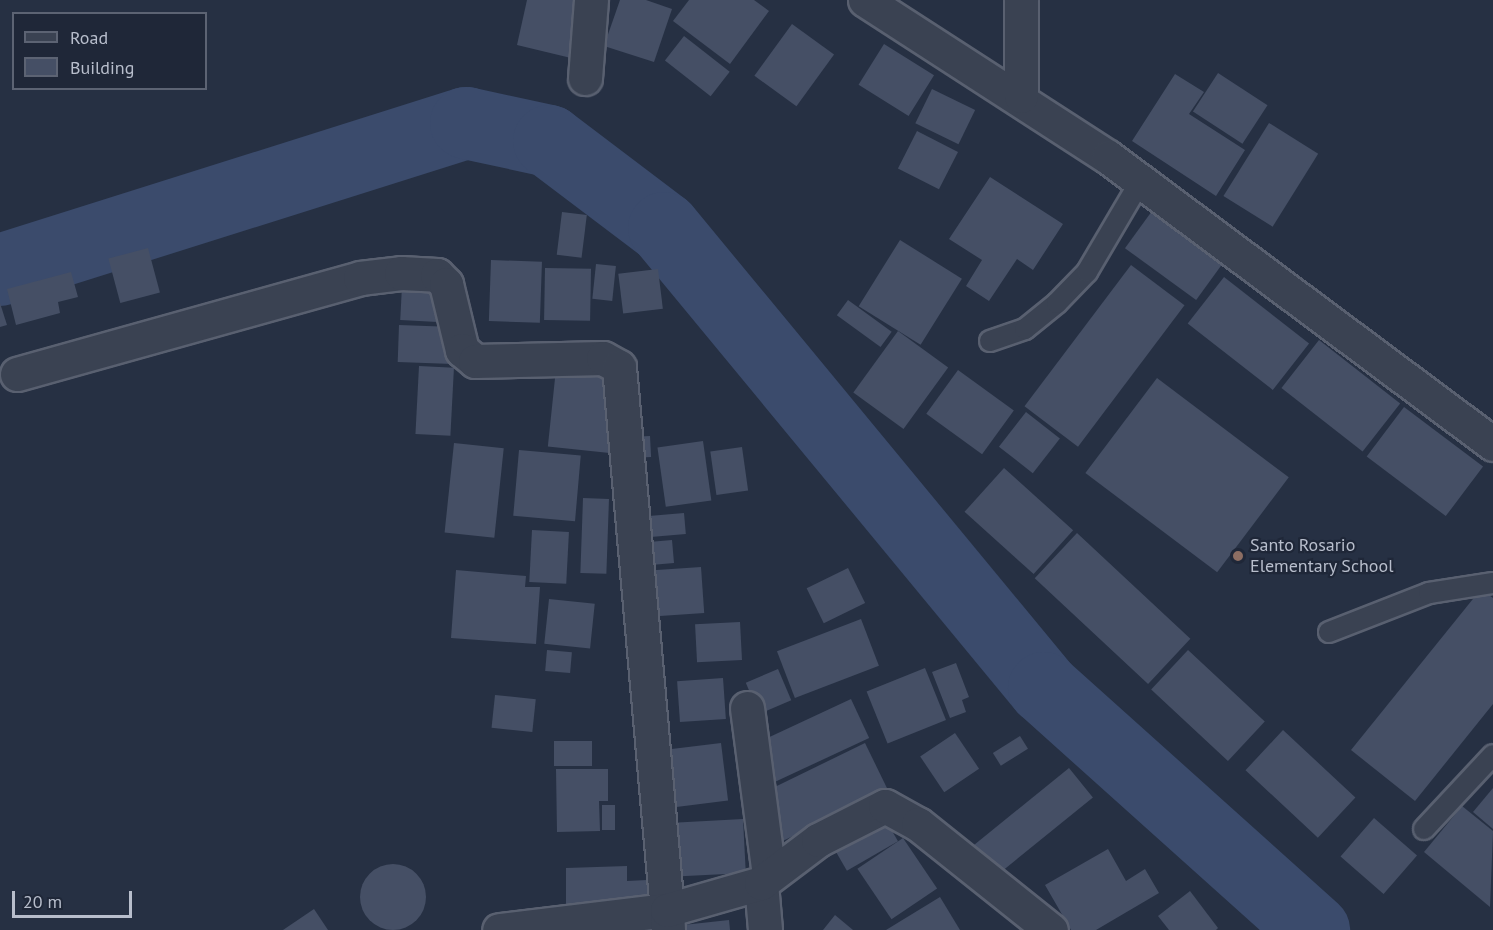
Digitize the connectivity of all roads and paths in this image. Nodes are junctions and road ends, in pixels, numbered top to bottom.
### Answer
1 (591, 0) edge
2 (866, 0) edge
3 (1021, 0) edge
4 (585, 78) dead end
5 (1021, 96) junction
6 (1140, 182) junction
7 (990, 341) dead end
8 (17, 374) dead end
9 (1493, 444) edge
10 (1493, 584) edge
11 (1329, 632) dead end
12 (747, 708) dead end
13 (1493, 755) edge
14 (1424, 829) dead end
15 (765, 880) junction
16 (668, 920) edge
17 (499, 930) edge
18 (765, 930) edge
19 (1051, 930) edge

1 - 4 street
2 - 5 street
3 - 5 street
5 - 6 street
6 - 7 lane
6 - 9 street
8 - 16 street
10 - 11 lane
12 - 15 street
13 - 14 lane
15 - 16 street
15 - 18 street
15 - 19 street
16 - 17 street

